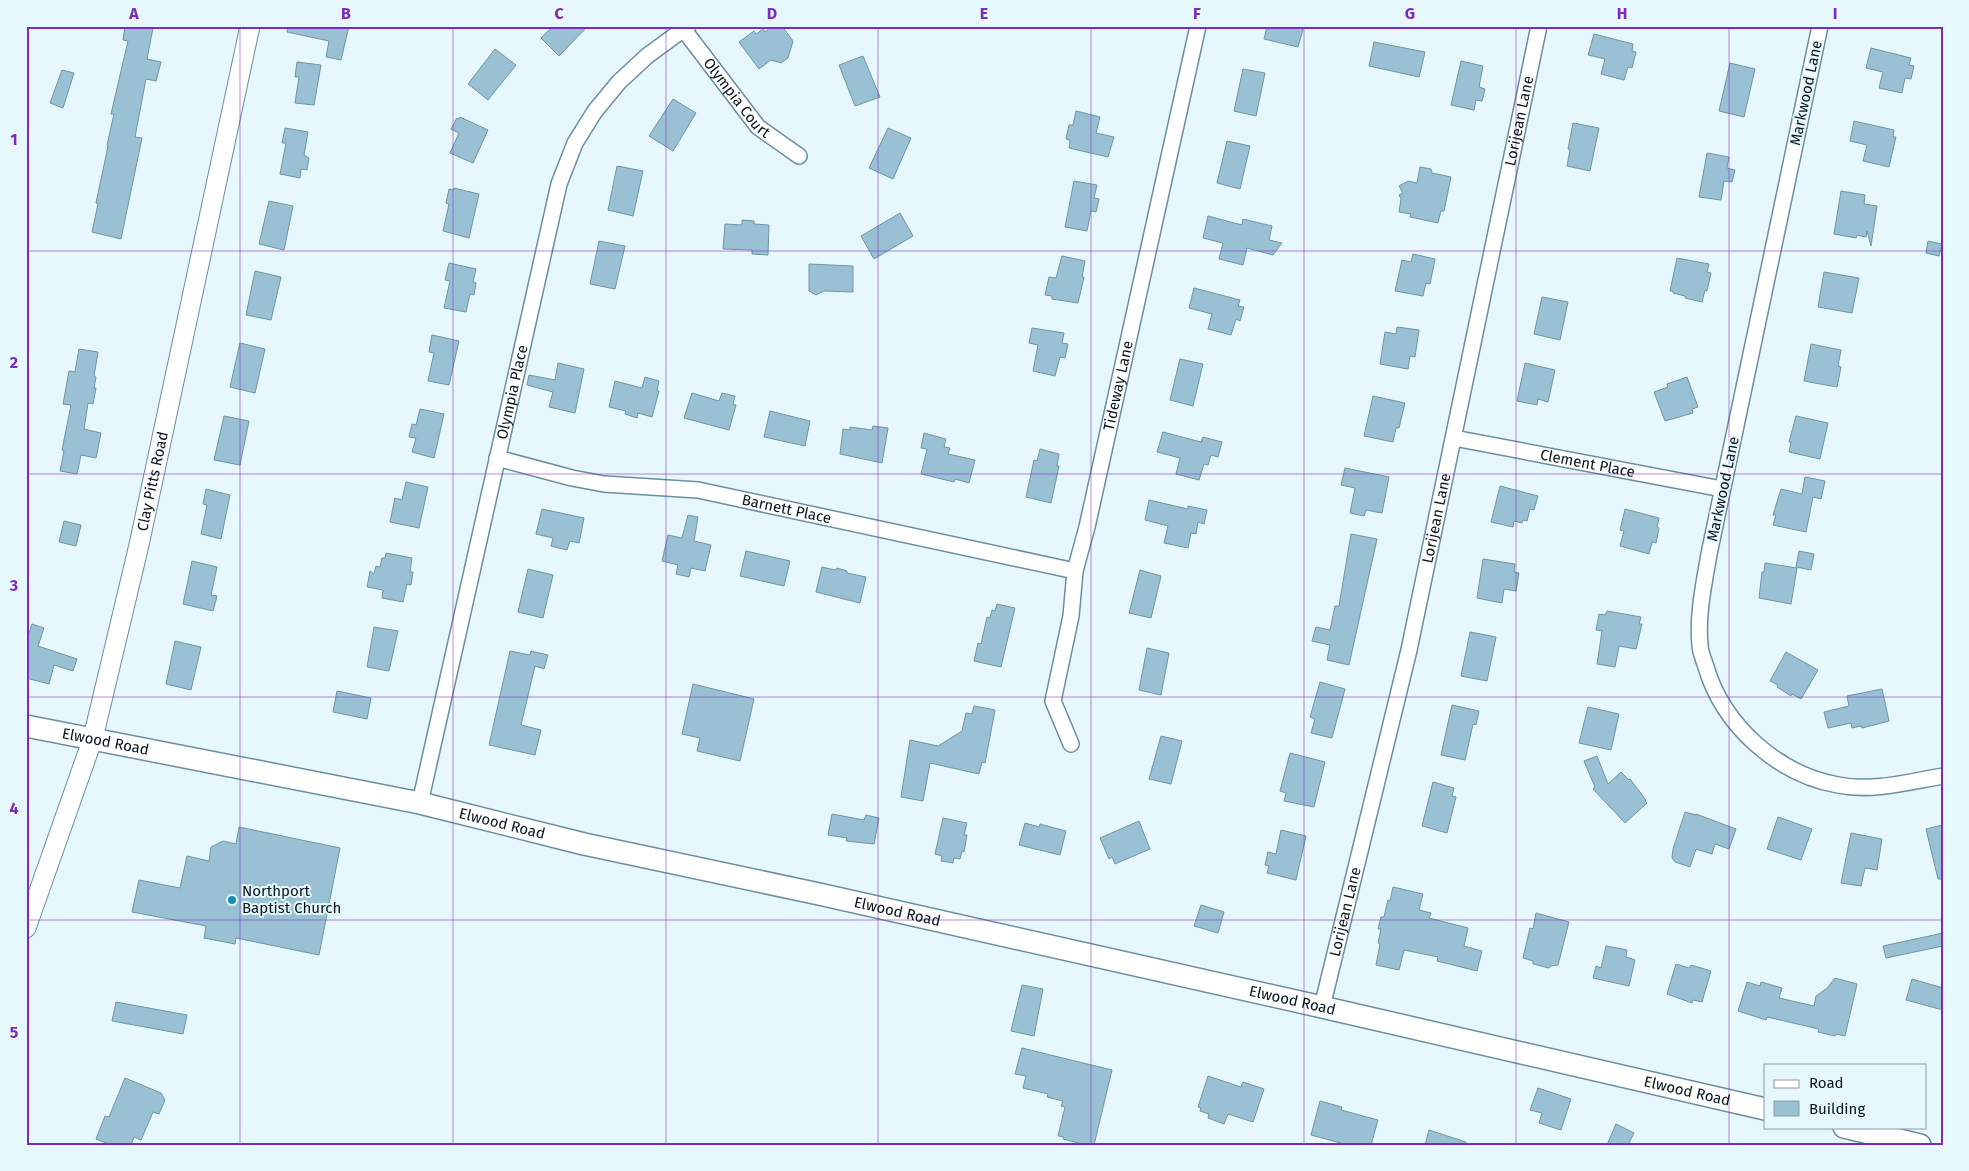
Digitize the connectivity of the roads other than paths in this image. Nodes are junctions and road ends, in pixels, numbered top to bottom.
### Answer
1 (250, 26) edge
2 (1198, 26) edge
3 (1820, 26) edge
4 (1536, 27) edge
5 (686, 28) edge
6 (799, 156) dead end
7 (1454, 438) junction
8 (497, 458) junction
9 (1722, 489) junction
10 (1075, 571) junction
11 (26, 726) edge
12 (93, 738) junction
13 (1071, 744) dead end
14 (1943, 776) edge
15 (420, 804) junction
16 (26, 928) edge
17 (1322, 1007) junction
18 (1764, 1109) edge
19 (1848, 1128) edge
20 (1920, 1145) edge

1 - 12 street, Clay Pitts Road
2 - 10 street, Tideway Lane
3 - 9 street, Markwood Lane
4 - 7 street, Lorijean Lane
5 - 6 street, Olympia Court
5 - 8 street, Olympia Place
7 - 9 street, Clement Place
7 - 17 street, Lorijean Lane
8 - 10 street, Barnett Place
8 - 15 street, Olympia Place
9 - 14 street, Markwood Lane
10 - 13 street, Tideway Lane
11 - 12 main road, Elwood Road
12 - 15 main road, Elwood Road
12 - 16 street, Clay Pitts Road
15 - 17 main road, Elwood Road
17 - 18 main road, Elwood Road
19 - 20 main road

